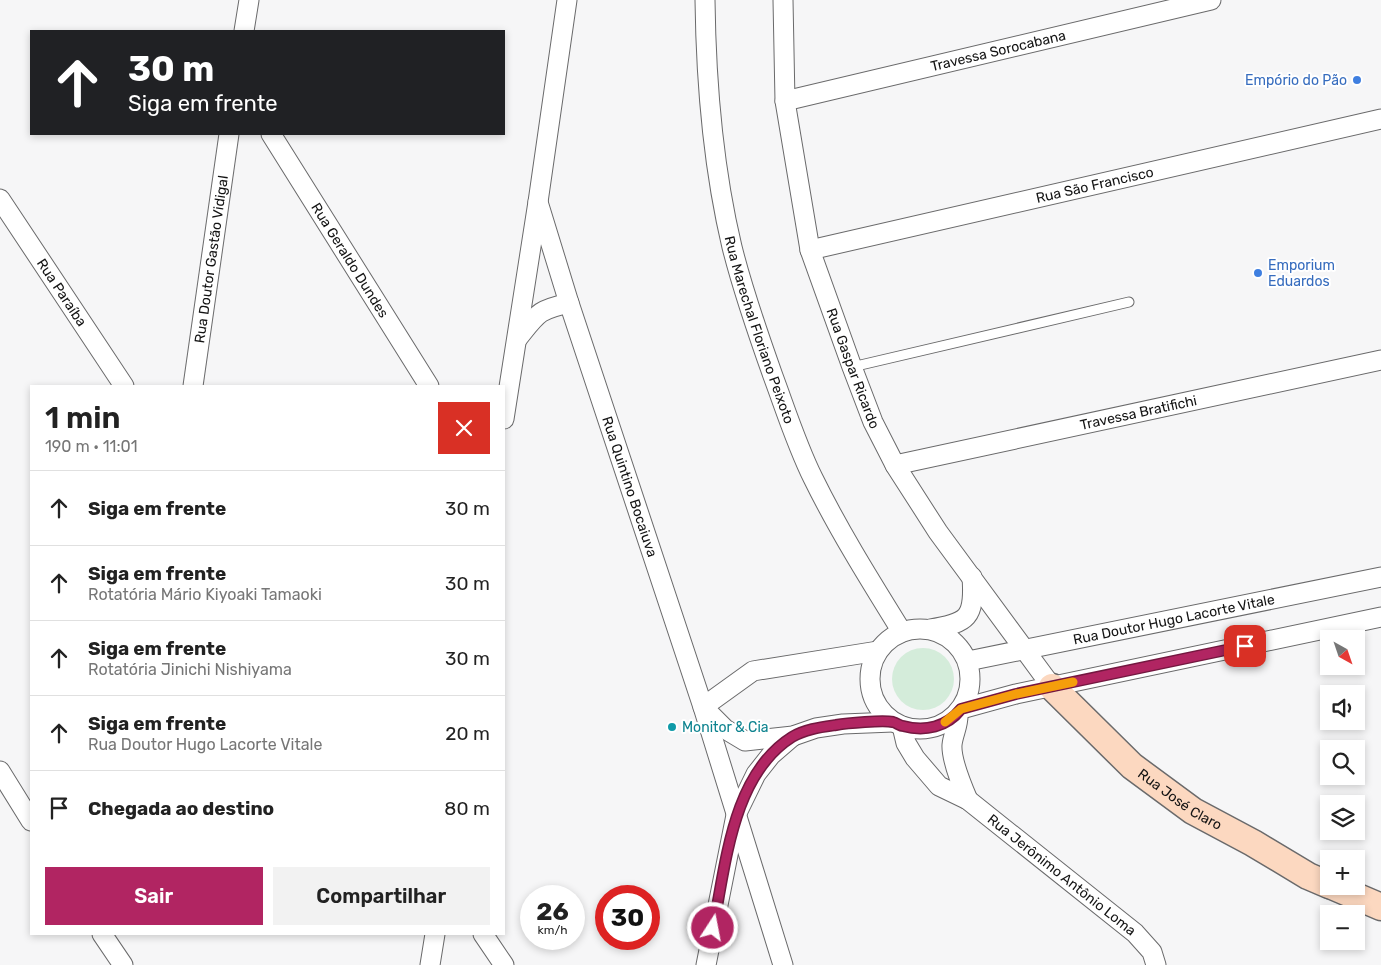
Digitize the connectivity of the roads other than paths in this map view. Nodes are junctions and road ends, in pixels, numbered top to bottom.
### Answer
1 (248, 0) edge
2 (567, 0) edge
3 (705, 0) edge
4 (783, 0) edge
5 (1211, 0) edge
6 (244, 30) edge
7 (785, 101) junction
8 (1381, 119) edge
9 (229, 135) edge
10 (272, 135) edge
11 (0, 199) edge
12 (538, 202) junction
13 (810, 250) junction
14 (1129, 302) dead end
15 (570, 303) junction
16 (517, 339) junction
17 (1381, 360) edge
18 (852, 367) junction
19 (123, 385) edge
20 (193, 385) edge
21 (428, 385) edge
22 (505, 413) edge
23 (895, 465) junction
24 (972, 577) junction
25 (1381, 577) edge
26 (1381, 617) edge
27 (930, 629) junction
28 (902, 632) junction
29 (1026, 650) junction
30 (878, 651) junction
31 (968, 661) junction
32 (1052, 687) junction
33 (702, 706) junction
34 (959, 711) junction
35 (897, 724) junction
36 (793, 736) junction
37 (0, 771) edge
38 (968, 800) junction
39 (736, 815) junction
40 (30, 819) edge
41 (1320, 881) edge
42 (1352, 895) edge
43 (1381, 907) edge
44 (434, 935) edge
45 (484, 935) edge
46 (106, 936) edge
47 (1154, 958) edge
48 (104, 965) edge
49 (123, 965) edge
50 (430, 965) edge
51 (504, 965) edge
52 (706, 965) edge
53 (783, 965) edge

1 - 6 street
2 - 12 street, Rua Quintino Bocaiuva
3 - 28 street, Rua Marechal Floriano Peixoto
4 - 7 street, Rua Gaspar Ricardo
5 - 7 street, Travessa Sorocabana
7 - 13 street, Rua Gaspar Ricardo
8 - 13 street, Rua São Francisco
9 - 20 street, Rua Doutor Gastão Vidigal
10 - 21 street, Rua Geraldo Dundes
11 - 19 street, Rua Paraíba
12 - 15 street, Rua Quintino Bocaiuva
12 - 16 street
13 - 18 street, Rua Gaspar Ricardo
14 - 18 lane
15 - 16 street
15 - 33 street, Rua Quintino Bocaiuva
16 - 22 street
17 - 23 street, Travessa Bratifichi
18 - 23 street, Rua Gaspar Ricardo
23 - 24 street, Rua Gaspar Ricardo
24 - 27 street
24 - 29 street, Rua Gaspar Ricardo
25 - 29 street, Rua Doutor Hugo Lacorte Vitale
26 - 32 street
27 - 28 street
27 - 31 street
28 - 30 street
29 - 31 street, Rua Doutor Hugo Lacorte Vitale
29 - 32 street, Rua Gaspar Ricardo
30 - 33 street
30 - 35 street
31 - 34 street
32 - 34 street
32 - 41 street, Rua José Claro
33 - 36 street
33 - 39 street, Rua Quintino Bocaiuva
34 - 35 street
34 - 38 street
35 - 36 street
35 - 38 street, Rua Jerônimo Antônio Loma
36 - 39 street
37 - 40 street
38 - 47 street, Rua Jerônimo Antônio Loma
39 - 52 street
39 - 53 street, Rua Quintino Bocaiuva
42 - 43 street, Rua José Claro
44 - 50 street
45 - 51 street
46 - 48 street
46 - 49 street

